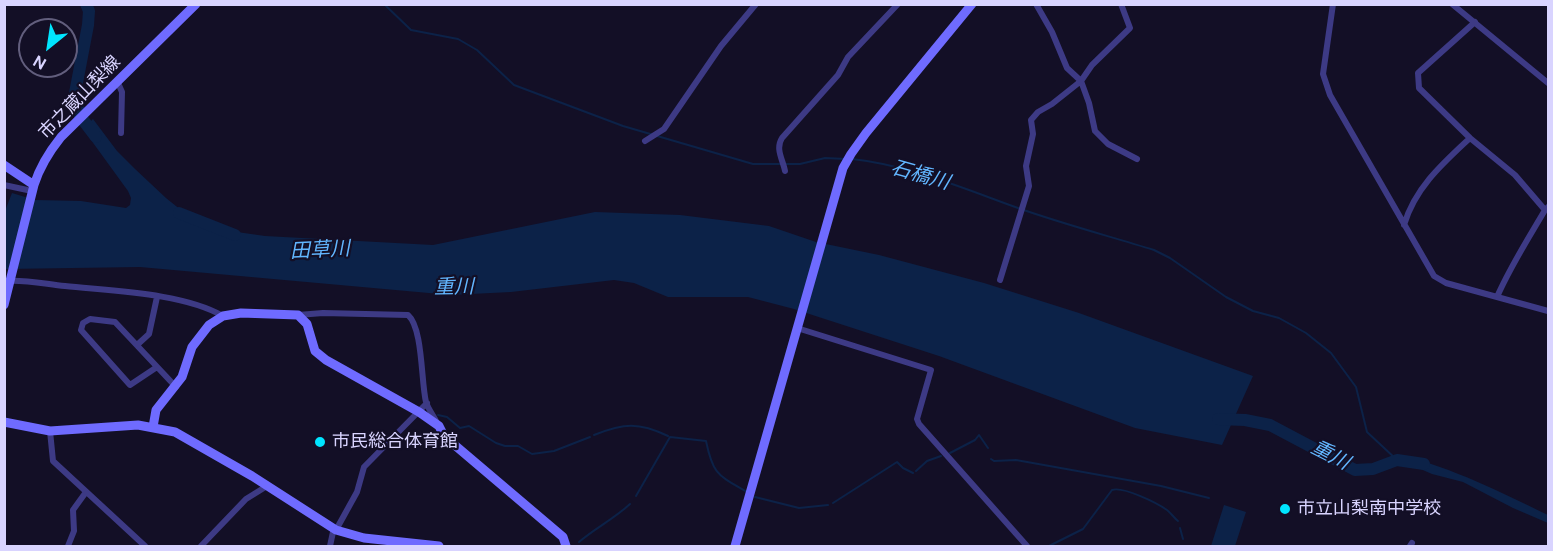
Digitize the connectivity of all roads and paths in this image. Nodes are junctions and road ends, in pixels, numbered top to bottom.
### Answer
1 (196, 4) edge
2 (756, 4) edge
3 (898, 4) edge
4 (972, 4) edge
5 (1036, 4) edge
6 (1121, 4) edge
7 (1333, 4) edge
8 (1452, 4) edge
9 (1475, 22) junction
10 (1081, 81) junction
11 (118, 82) junction
12 (1548, 83) edge
13 (121, 133) dead end
14 (1470, 138) junction
15 (645, 141) dead end
16 (1137, 159) dead end
17 (4, 165) edge
18 (785, 171) dead end
19 (4, 185) edge
20 (33, 190) junction
21 (1547, 209) edge
22 (1404, 225) junction
23 (9, 279) edge
24 (1000, 280) dead end
25 (157, 297) junction
26 (1497, 297) junction
27 (4, 305) edge
28 (1548, 311) edge
29 (298, 315) junction
30 (223, 316) junction
31 (798, 328) junction
32 (137, 345) junction
33 (157, 367) junction
34 (176, 387) junction
35 (427, 403) junction
36 (419, 412) junction
37 (4, 422) edge
38 (439, 426) junction
39 (153, 427) junction
40 (50, 431) junction
41 (267, 486) junction
42 (86, 492) junction
43 (336, 530) junction
44 (68, 546) edge
45 (146, 546) edge
46 (201, 546) edge
47 (330, 546) edge
48 (439, 546) edge
49 (566, 546) edge
50 (735, 546) edge
51 (1027, 546) edge

1 - 11 street, 市之蔵山梨線
2 - 15 street
3 - 18 street
4 - 31 street
5 - 10 street
6 - 10 street
7 - 22 street
8 - 9 street
9 - 12 street
9 - 14 street
10 - 16 street
10 - 24 street
11 - 13 street
11 - 20 street, 市之蔵山梨線
14 - 21 street
14 - 22 street
17 - 20 street
19 - 20 street
20 - 23 street, 市之蔵山梨線
21 - 26 street
22 - 26 street
23 - 25 street
23 - 27 street, 市之蔵山梨線
25 - 30 street
25 - 32 street
26 - 28 street
29 - 30 street
29 - 35 street
29 - 36 street
30 - 34 street
31 - 50 street
31 - 51 street
32 - 33 street
32 - 33 street
33 - 34 street
34 - 39 street
35 - 36 street
35 - 38 street
36 - 38 street
36 - 43 street
37 - 40 street
38 - 49 street
39 - 40 street
39 - 41 street
40 - 42 street
41 - 43 street
41 - 46 street
42 - 44 street
42 - 45 street
43 - 47 street
43 - 48 street

